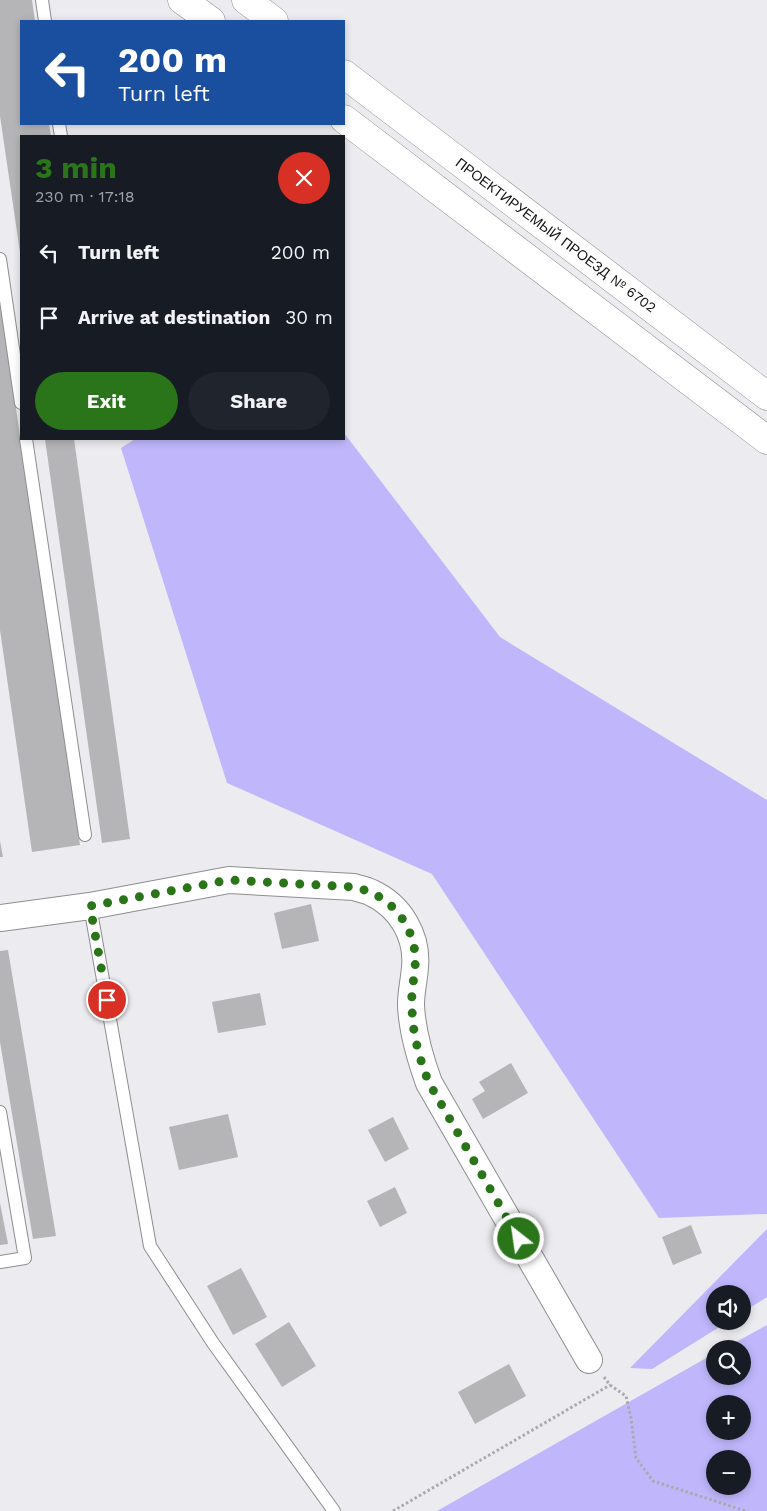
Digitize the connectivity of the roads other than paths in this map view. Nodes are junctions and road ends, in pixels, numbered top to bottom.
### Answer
1 (42, 0) edge
2 (182, 0) edge
3 (246, 0) edge
4 (45, 20) edge
5 (210, 20) edge
6 (273, 20) edge
7 (345, 75) edge
8 (345, 121) edge
9 (0, 259) edge
10 (20, 396) edge
11 (767, 396) edge
12 (26, 440) edge
13 (767, 440) edge
14 (85, 835) dead end
15 (79, 907) junction
16 (0, 918) edge
17 (0, 1112) edge
18 (0, 1262) edge
19 (589, 1360) road end
20 (334, 1511) edge

1 - 4 lane
2 - 5 main road
3 - 6 main road
7 - 11 main road, ПРОЕКТИРУЕМЫЙ ПРОЕЗД № 6702
8 - 13 main road
9 - 10 lane
12 - 14 lane
15 - 16 street
15 - 19 street
15 - 20 lane
17 - 18 lane

